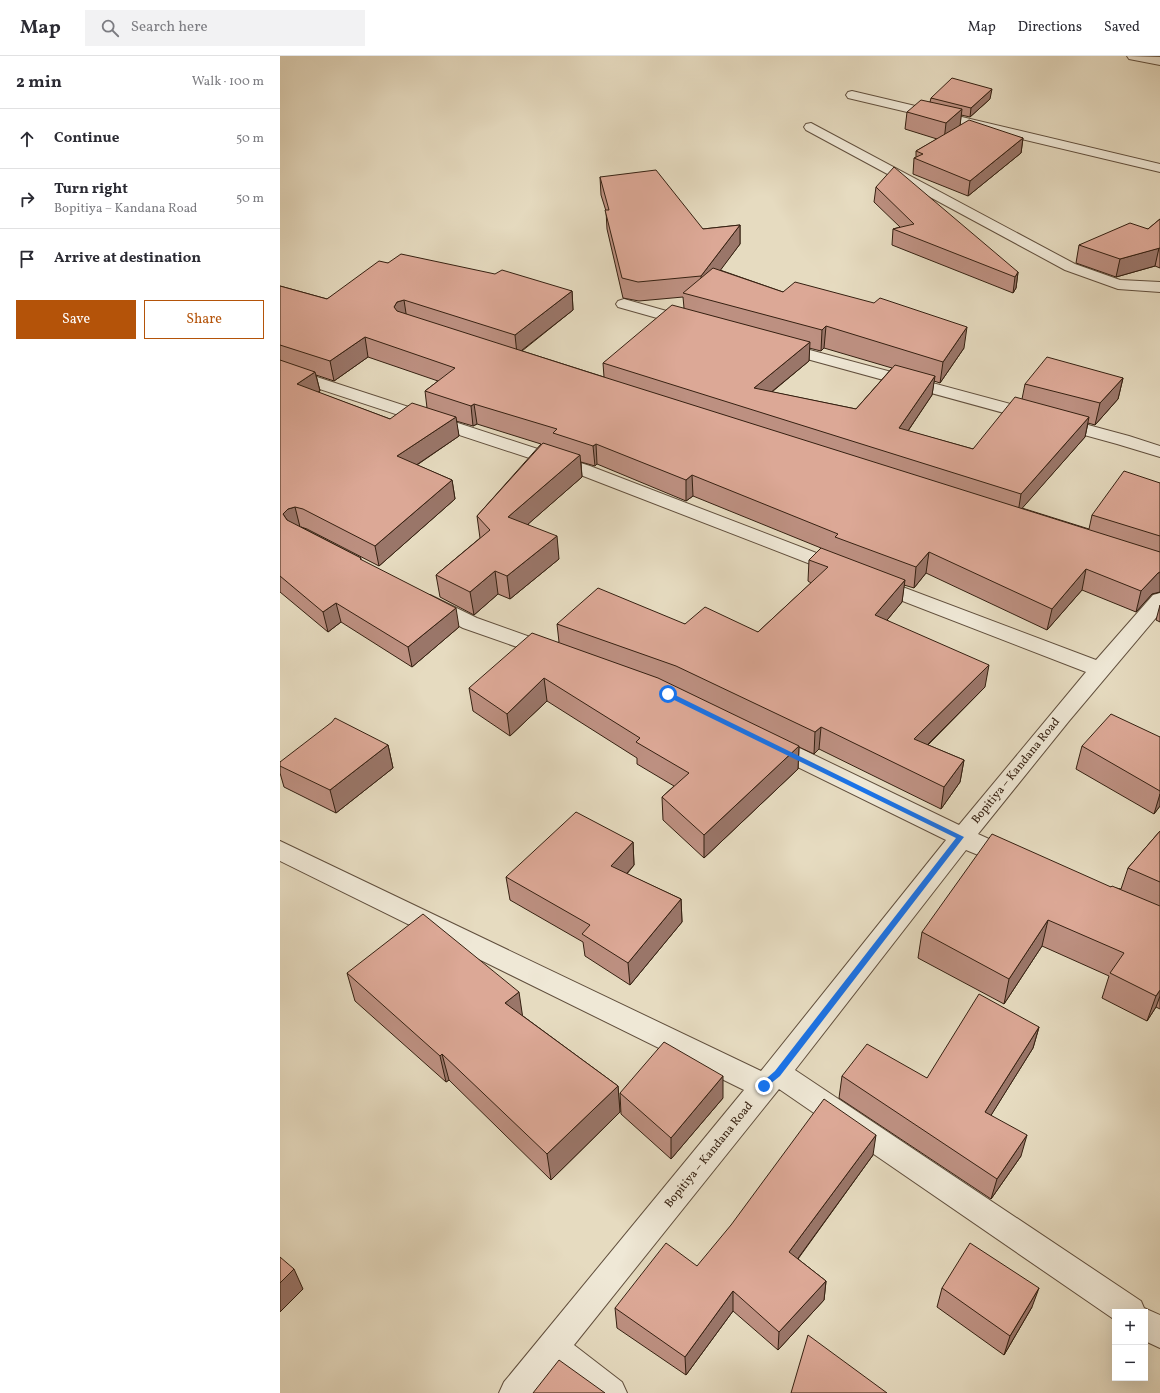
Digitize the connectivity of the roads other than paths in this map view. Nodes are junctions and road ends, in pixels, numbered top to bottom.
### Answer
1 (1133, 56) edge
2 (1160, 61) edge
3 (852, 95) dead end
4 (811, 127) dead end
5 (1160, 168) edge
6 (1160, 287) edge
7 (624, 304) dead end
8 (701, 325) edge
9 (762, 342) edge
10 (280, 370) edge
11 (1160, 452) edge
12 (414, 593) edge
13 (1160, 600) edge
14 (573, 660) edge
15 (1099, 669) junction
16 (754, 736) edge
17 (961, 837) junction
18 (280, 850) edge
19 (1032, 868) edge
20 (771, 1080) junction
21 (1125, 1309) edge
22 (1148, 1324) edge
23 (1160, 1333) edge
24 (553, 1348) junction
25 (515, 1393) edge
26 (610, 1393) edge

1 - 2 street
3 - 5 street
4 - 6 street
7 - 8 street
9 - 11 street
10 - 15 street
12 - 14 street
13 - 15 street, Bopitiya – Kandana Road
15 - 17 street, Bopitiya – Kandana Road
16 - 17 street
17 - 19 street
17 - 20 street, Bopitiya – Kandana Road
18 - 20 street
20 - 21 street
20 - 24 street, Bopitiya – Kandana Road
22 - 23 street
24 - 25 street, Bopitiya – Kandana Road
24 - 26 street

